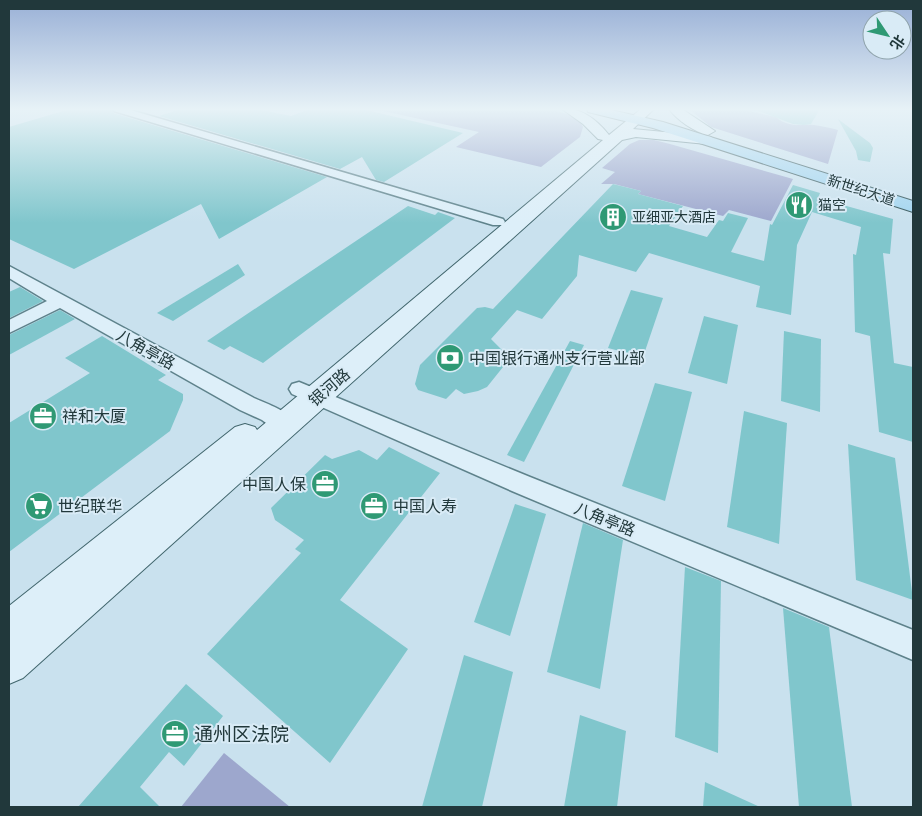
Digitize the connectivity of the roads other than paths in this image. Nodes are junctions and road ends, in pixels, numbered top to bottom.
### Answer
1 (248, 147) edge
2 (592, 147) edge
3 (595, 147) edge
4 (739, 147) edge
5 (744, 147) edge
6 (913, 198) edge
7 (913, 207) edge
8 (498, 222) junction
9 (9, 271) edge
10 (60, 301) junction
11 (9, 327) edge
12 (308, 393) junction
13 (278, 420) junction
14 (9, 630) edge
15 (913, 645) edge
16 (9, 664) edge

1 - 8 street
2 - 8 main road, 银河路
3 - 12 main road, 银河路
4 - 7 main road, 新世纪大道
5 - 6 main road, 新世纪大道
8 - 12 main road, 银河路
9 - 10 street, 八角亭路
10 - 11 street
10 - 13 street, 八角亭路
12 - 13 main road, 银河路
12 - 15 street, 八角亭路
13 - 14 main road, 银河路
13 - 16 main road, 银河路

